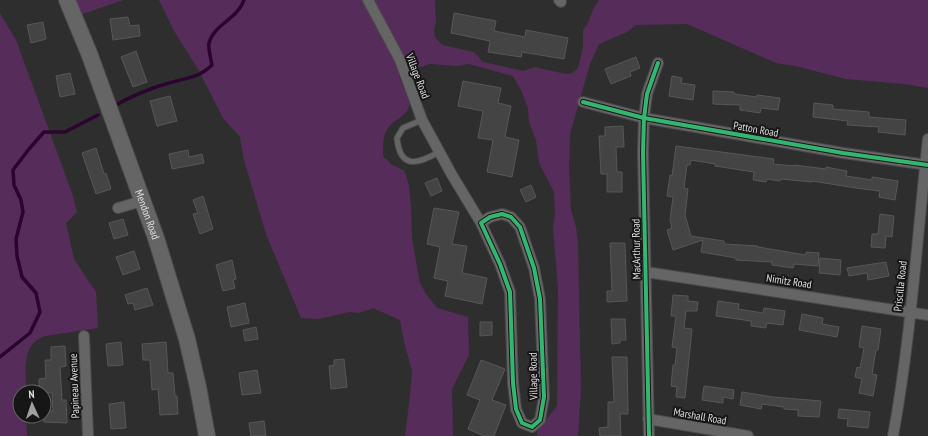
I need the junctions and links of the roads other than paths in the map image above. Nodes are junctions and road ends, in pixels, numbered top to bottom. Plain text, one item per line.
1 (67, 0) edge
2 (368, 0) edge
3 (658, 63) dead end
4 (583, 102) dead end
5 (644, 118) junction
6 (422, 120) junction
7 (928, 139) edge
8 (439, 152) junction
9 (927, 164) edge
10 (142, 201) junction
11 (118, 208) dead end
12 (481, 223) junction
13 (646, 272) junction
14 (910, 311) junction
15 (928, 315) edge
16 (84, 336) dead end
17 (648, 419) junction
18 (88, 436) edge
19 (207, 436) edge
20 (649, 436) edge
21 (748, 436) edge
22 (893, 436) edge

1 - 10 main road, Mendon Road
2 - 6 street, Village Road
3 - 5 street, MacArthur Road
4 - 5 street, Patton Road
5 - 9 street, Patton Road
5 - 13 street, MacArthur Road
6 - 8 street, Village Road
6 - 8 lane
7 - 9 street, Priscilla Road
8 - 12 street, Village Road
9 - 14 street, Priscilla Road
10 - 11 street
10 - 19 main road, Mendon Road
12 - 12 street, Village Road
13 - 14 street, Nimitz Road
13 - 17 street, MacArthur Road
14 - 15 street, Nimitz Road
14 - 22 street, Priscilla Road
16 - 18 street, Papineau Avenue
17 - 20 street, MacArthur Road
17 - 21 street, Marshall Road

